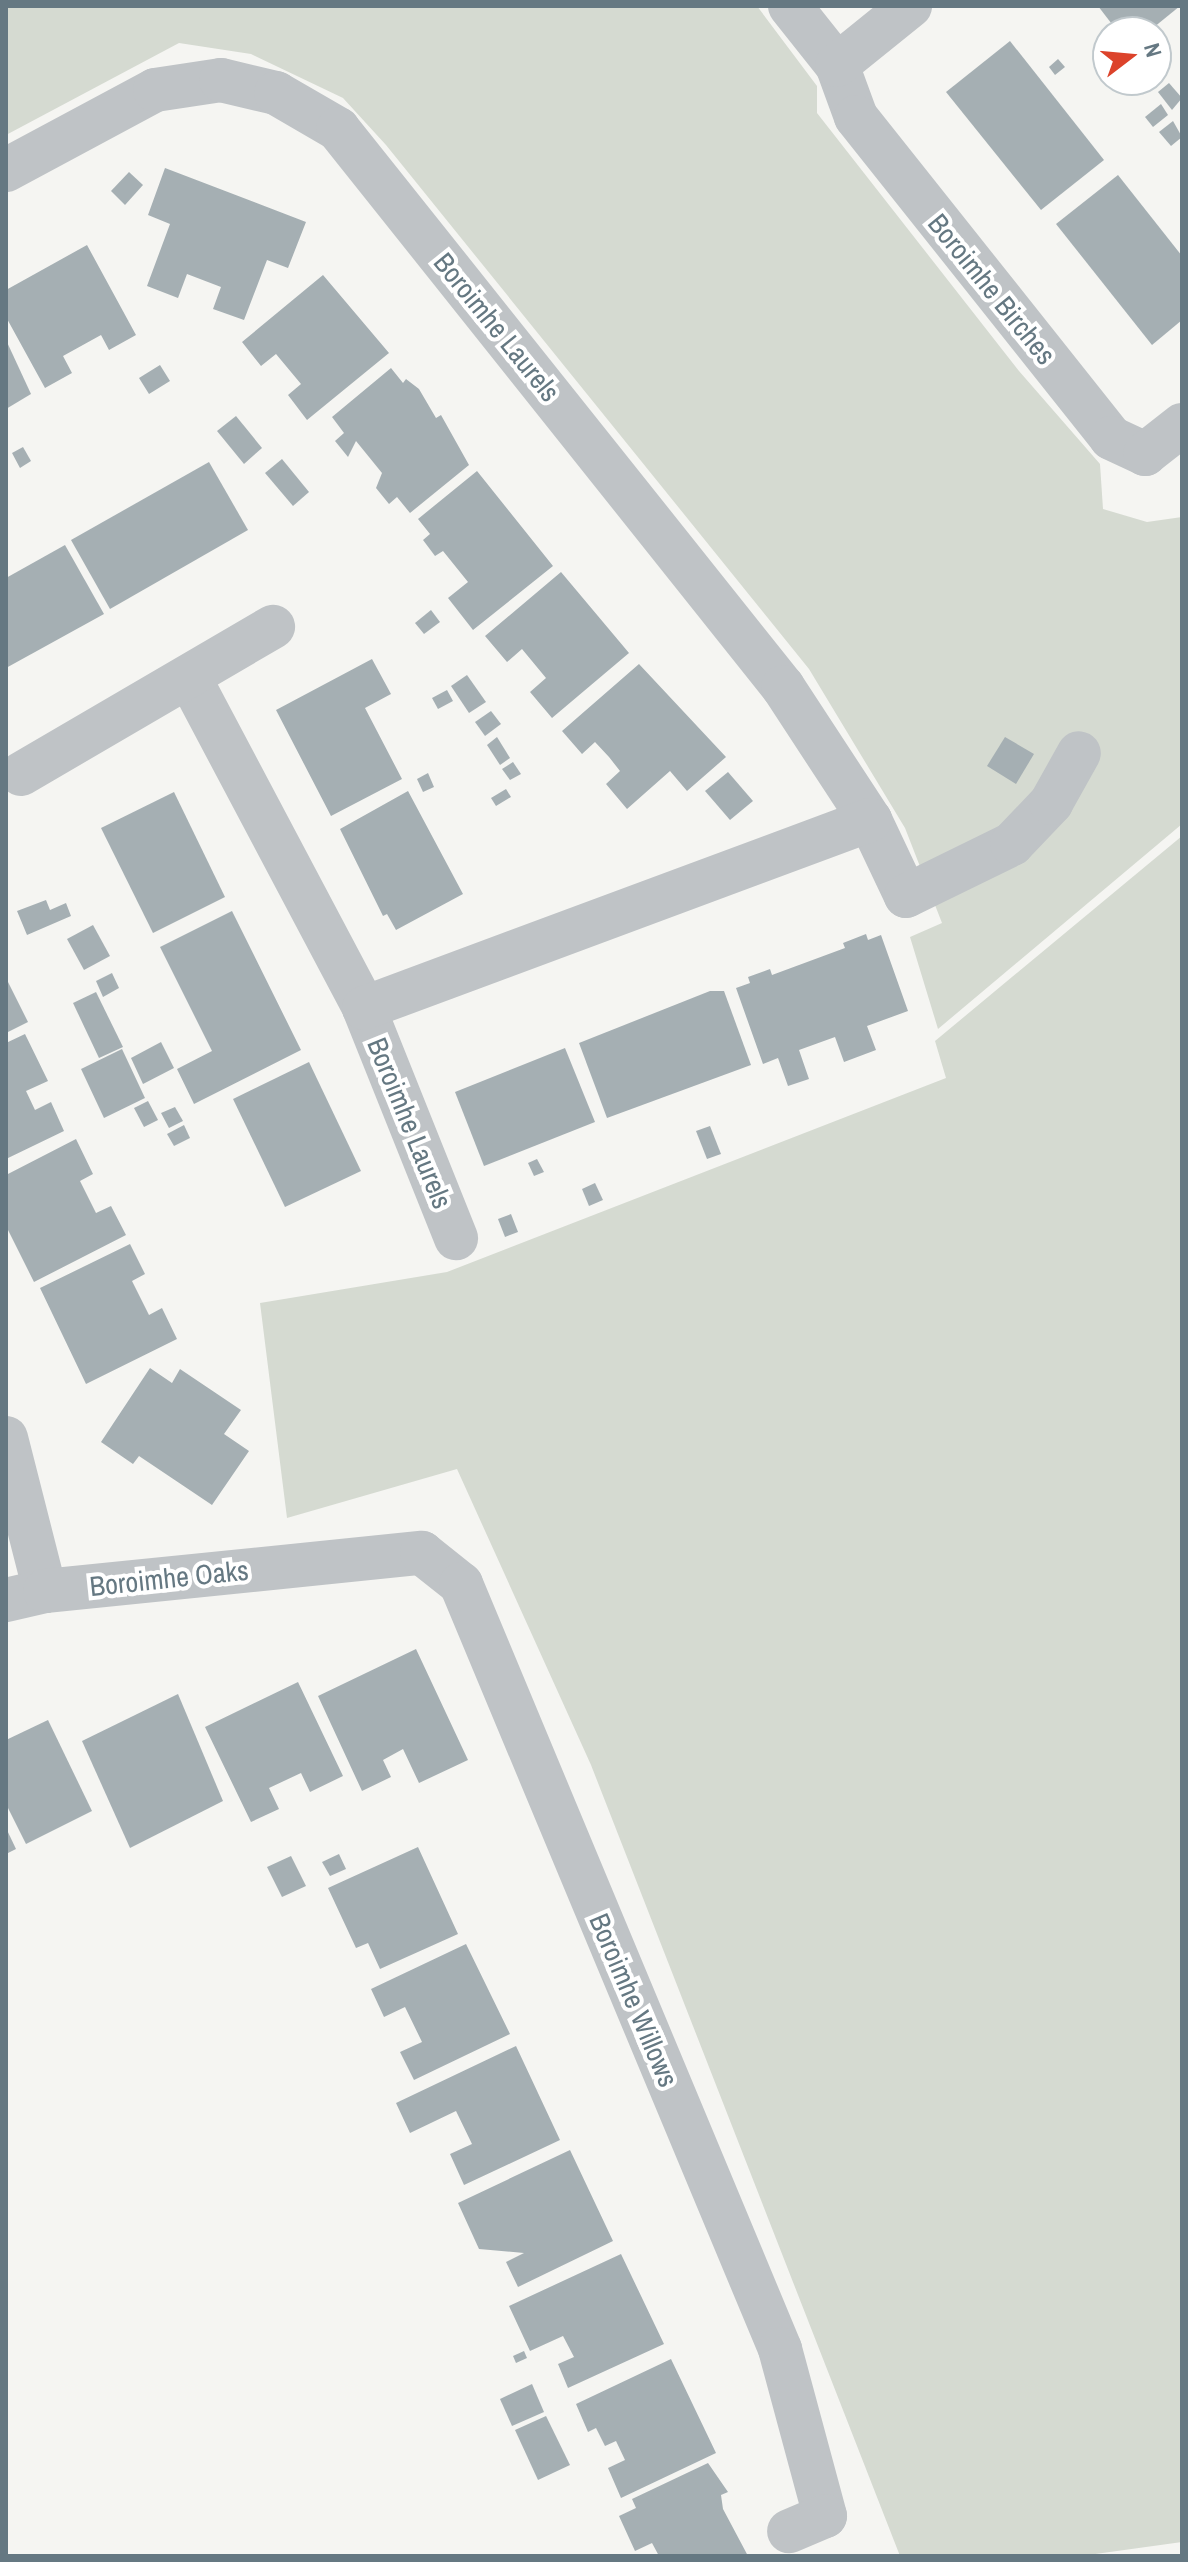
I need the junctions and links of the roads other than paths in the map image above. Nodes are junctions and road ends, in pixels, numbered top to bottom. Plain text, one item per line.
1 (790, 6) edge
2 (910, 6) edge
3 (837, 65) junction
4 (6, 170) edge
5 (1182, 425) edge
6 (273, 627) dead end
7 (189, 677) junction
8 (1079, 753) dead end
9 (21, 774) dead end
10 (870, 820) junction
11 (364, 1008) junction
12 (456, 1238) dead end
13 (6, 1438) edge
14 (332, 1562) joint
15 (26, 1595) edge
16 (789, 2531) dead end

1 - 3 street, Boroimhe Birches
2 - 3 street
3 - 5 street, Boroimhe Birches
4 - 10 street, Boroimhe Laurels
6 - 7 street
7 - 9 street
7 - 11 street, Boroimhe Laurels
8 - 10 street, Boroimhe Laurels
10 - 11 street, Boroimhe Laurels
11 - 12 street, Boroimhe Laurels
13 - 15 street
14 - 15 street, Boroimhe Oaks
14 - 16 street, Boroimhe Willows

